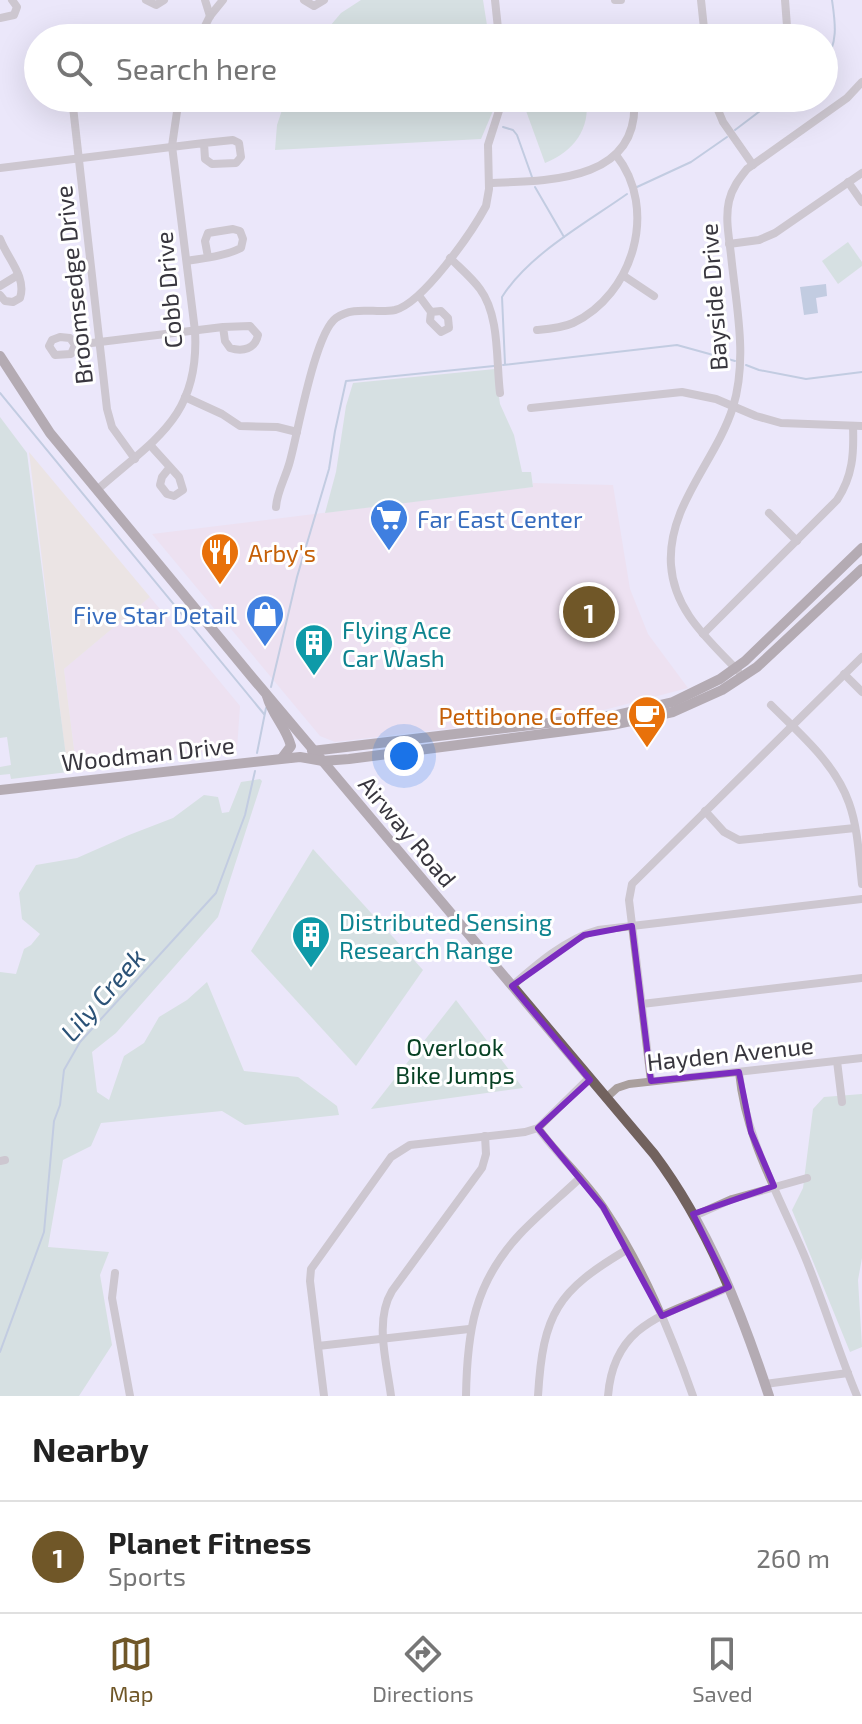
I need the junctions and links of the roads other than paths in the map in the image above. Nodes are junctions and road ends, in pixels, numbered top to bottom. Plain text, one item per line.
1 (12, 0) edge
2 (146, 0) edge
3 (164, 0) edge
4 (205, 0) edge
5 (223, 0) edge
6 (304, 0) edge
7 (324, 0) edge
8 (495, 0) edge
9 (615, 0) edge
10 (621, 0) edge
11 (701, 0) edge
12 (785, 0) edge
13 (210, 16) junction
14 (0, 18) edge
15 (207, 24) edge
16 (498, 24) edge
17 (704, 24) edge
18 (787, 24) edge
19 (862, 82) edge
20 (838, 104) edge
21 (74, 112) edge
22 (177, 112) edge
23 (499, 112) edge
24 (633, 112) edge
25 (719, 112) edge
26 (827, 112) edge
27 (204, 143) junction
28 (172, 146) junction
29 (616, 155) junction
30 (79, 158) junction
31 (753, 165) junction
32 (0, 168) edge
33 (862, 173) edge
34 (848, 182) junction
35 (489, 183) junction
36 (862, 202) edge
37 (0, 239) edge
38 (729, 244) junction
39 (208, 257) junction
40 (450, 258) junction
41 (187, 261) junction
42 (18, 275) junction
43 (624, 276) junction
44 (0, 286) edge
45 (0, 295) edge
46 (654, 296) dead end
47 (420, 297) junction
48 (431, 312) dead end
49 (223, 327) dead end
50 (537, 330) dead end
51 (195, 331) junction
52 (99, 342) junction
53 (75, 345) dead end
54 (0, 356) edge
55 (500, 393) dead end
56 (185, 397) junction
57 (733, 406) junction
58 (531, 408) dead end
59 (858, 426) edge
60 (297, 432) junction
61 (151, 446) junction
62 (135, 459) junction
63 (170, 467) dead end
64 (97, 490) junction
65 (276, 507) dead end
66 (769, 513) dead end
67 (797, 541) junction
68 (862, 548) edge
69 (862, 569) edge
70 (703, 634) junction
71 (862, 657) edge
72 (735, 668) junction
73 (844, 674) junction
74 (744, 677) junction
75 (862, 692) edge
76 (266, 694) junction
77 (771, 705) dead end
78 (792, 725) junction
79 (319, 756) junction
80 (281, 759) junction
81 (349, 759) junction
82 (0, 790) edge
83 (350, 794) junction
84 (705, 811) junction
85 (855, 828) junction
86 (862, 884) edge
87 (862, 899) edge
88 (632, 926) junction
89 (862, 978) edge
90 (512, 986) junction
91 (642, 1004) junction
92 (862, 1058) edge
93 (837, 1061) junction
94 (739, 1072) junction
95 (589, 1078) junction
96 (651, 1081) junction
97 (606, 1098) junction
98 (842, 1102) dead end
99 (538, 1128) junction
100 (485, 1136) junction
101 (580, 1178) junction
102 (807, 1178) dead end
103 (774, 1186) junction
104 (694, 1216) junction
105 (628, 1249) junction
106 (115, 1273) dead end
107 (729, 1287) junction
108 (662, 1316) junction
109 (469, 1329) junction
110 (384, 1338) junction
111 (318, 1346) junction
112 (848, 1373) junction
113 (765, 1384) junction
114 (130, 1396) edge
115 (324, 1396) edge
116 (391, 1396) edge
117 (466, 1396) edge
118 (538, 1396) edge
119 (608, 1396) edge
120 (693, 1396) edge
121 (769, 1396) edge
122 (857, 1396) edge

1 - 14 street
2 - 3 street
4 - 13 street
5 - 13 street
6 - 7 street
8 - 16 street
9 - 10 street
11 - 17 street
12 - 18 street
13 - 15 street
19 - 20 street, Bayside Drive
21 - 30 street, Broomsedge Drive
22 - 28 street, Cobb Drive
23 - 35 street
24 - 29 street
25 - 31 street
26 - 31 street, Bayside Drive
27 - 27 street
27 - 28 street
28 - 30 street
28 - 41 street, Cobb Drive
29 - 35 street
29 - 43 street
30 - 32 street
30 - 52 street, Broomsedge Drive
31 - 38 street, Bayside Drive
33 - 34 street
34 - 36 street
34 - 38 street
35 - 40 street
37 - 42 street
38 - 57 street, Bayside Drive
39 - 39 street
39 - 41 street
40 - 47 street
40 - 55 street
41 - 51 street, Cobb Drive
42 - 44 street
42 - 45 street
43 - 46 street
43 - 50 street
47 - 48 street
47 - 60 street
49 - 51 street
51 - 52 street
51 - 56 street, Cobb Drive
52 - 53 street
52 - 62 street, Broomsedge Drive
54 - 64 main road, Airway Road
56 - 60 street
56 - 61 street, Cobb Drive
57 - 58 street
57 - 59 street
57 - 70 street, Bayside Drive
59 - 67 street
60 - 65 street
61 - 62 street, Cobb Drive
61 - 63 street
62 - 64 street, Cobb Drive
64 - 76 main road, Airway Road
66 - 67 street
67 - 70 street
68 - 72 main road
69 - 74 main road
70 - 72 street, Bayside Drive
71 - 73 street
72 - 74 street, Bayside Drive
72 - 79 main road
73 - 75 street
73 - 78 street
74 - 81 main road
76 - 79 main road, Airway Road
76 - 80 main road
77 - 78 street
78 - 84 street
78 - 85 street
79 - 80 main road, Woodman Drive
79 - 81 main road
79 - 83 main road, Airway Road
80 - 82 main road, Woodman Drive
81 - 83 main road
83 - 90 main road, Airway Road
84 - 85 street
84 - 88 street
85 - 86 street
87 - 88 street
88 - 90 street
88 - 91 street
89 - 91 street
90 - 95 main road, Airway Road
91 - 96 street
92 - 93 street, Hayden Avenue
93 - 94 street, Hayden Avenue
93 - 98 street
94 - 96 street, Hayden Avenue
94 - 103 street
95 - 97 main road, Airway Road
95 - 99 street
96 - 97 street, Hayden Avenue
97 - 104 main road, Airway Road
99 - 100 street
99 - 101 street
100 - 110 street
100 - 111 street
101 - 105 street
101 - 109 street
102 - 103 street
103 - 104 street
103 - 112 street
104 - 107 main road, Airway Road
105 - 108 street
105 - 118 street
106 - 114 street
107 - 108 street
107 - 113 main road, Airway Road
108 - 119 street
108 - 120 street
109 - 110 street
109 - 117 street
110 - 111 street
110 - 116 street
111 - 115 street
112 - 113 street
112 - 122 street
113 - 121 main road, Airway Road

